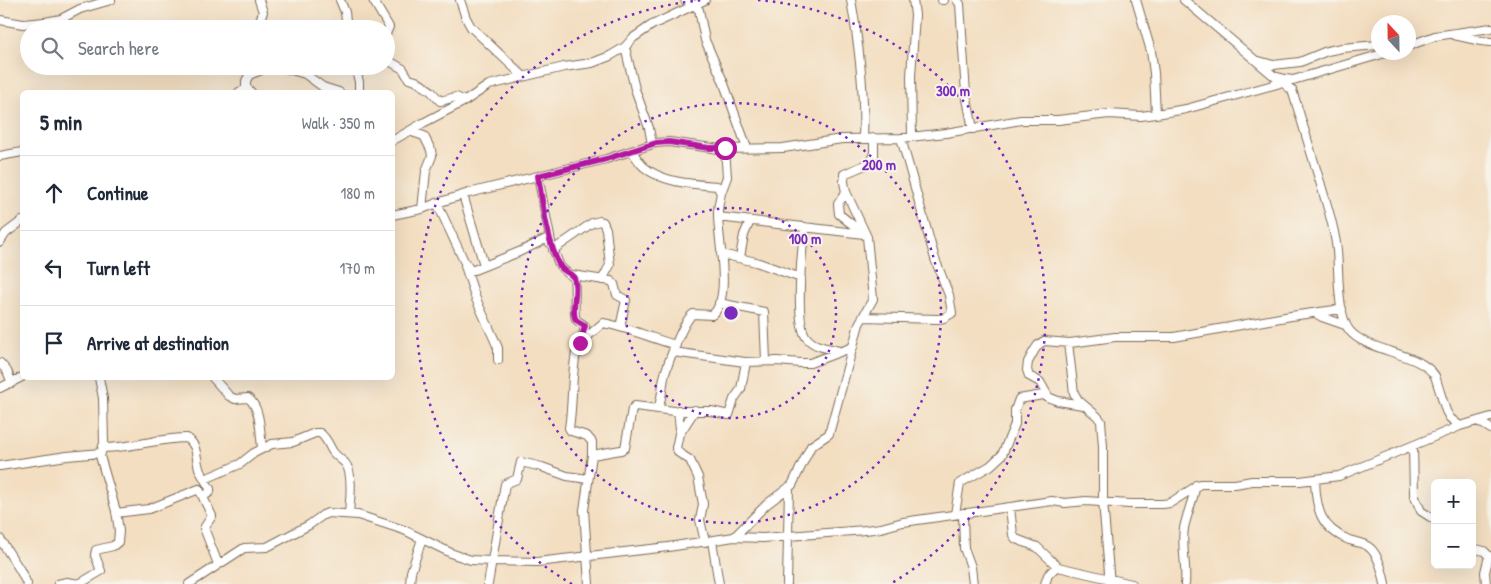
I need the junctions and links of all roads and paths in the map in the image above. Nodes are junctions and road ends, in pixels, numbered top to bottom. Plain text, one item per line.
1 (111, 0) edge
2 (259, 0) edge
3 (340, 0) edge
4 (373, 0) edge
5 (460, 0) edge
6 (685, 0) edge
7 (705, 0) edge
8 (851, 0) edge
9 (957, 0) edge
10 (1136, 0) edge
11 (1184, 0) edge
12 (912, 1) edge
13 (694, 5) junction
14 (0, 20) edge
15 (56, 20) edge
16 (260, 20) edge
17 (346, 20) edge
18 (385, 20) edge
19 (20, 23) edge
20 (1491, 28) edge
21 (1449, 34) junction
22 (1491, 42) edge
23 (1416, 43) edge
24 (1371, 46) edge
25 (626, 47) junction
26 (1371, 59) edge
27 (1258, 61) junction
28 (395, 64) edge
29 (249, 75) edge
30 (306, 75) edge
31 (357, 75) edge
32 (523, 76) junction
33 (1274, 76) junction
34 (1284, 82) junction
35 (245, 90) edge
36 (334, 90) edge
37 (360, 90) edge
38 (465, 101) junction
39 (1156, 114) junction
40 (973, 129) junction
41 (409, 131) junction
42 (912, 136) junction
43 (863, 138) junction
44 (874, 138) junction
45 (901, 138) junction
46 (395, 139) edge
47 (652, 144) junction
48 (725, 148) junction
49 (747, 148) junction
50 (632, 151) junction
51 (20, 152) edge
52 (0, 156) edge
53 (538, 176) junction
54 (846, 192) junction
55 (721, 193) junction
56 (463, 195) junction
57 (437, 202) junction
58 (422, 209) junction
59 (395, 215) edge
60 (718, 216) junction
61 (750, 221) junction
62 (20, 222) edge
63 (805, 227) junction
64 (866, 235) junction
65 (0, 242) edge
66 (552, 246) junction
67 (721, 254) junction
68 (740, 257) junction
69 (464, 261) junction
70 (484, 265) junction
71 (572, 275) junction
72 (801, 278) junction
73 (602, 280) junction
74 (719, 303) junction
75 (1342, 309) junction
76 (1314, 313) junction
77 (863, 317) junction
78 (1345, 325) junction
79 (620, 328) junction
80 (580, 343) junction
81 (1068, 343) junction
82 (852, 347) junction
83 (675, 349) junction
84 (839, 351) junction
85 (498, 360) dead end
86 (766, 361) junction
87 (746, 362) junction
88 (0, 363) edge
89 (20, 378) edge
90 (99, 380) edge
91 (215, 380) edge
92 (12, 382) junction
93 (0, 388) edge
94 (1049, 398) junction
95 (1084, 406) junction
96 (658, 409) junction
97 (678, 410) junction
98 (695, 410) junction
99 (1491, 417) edge
100 (1478, 421) junction
101 (1460, 426) junction
102 (1491, 429) edge
103 (678, 437) junction
104 (1413, 446) junction
105 (262, 448) junction
106 (102, 450) junction
107 (592, 455) junction
108 (0, 466) edge
109 (205, 479) junction
110 (588, 479) junction
111 (1315, 480) junction
112 (1196, 485) junction
113 (789, 487) junction
114 (204, 496) junction
115 (1103, 501) junction
116 (1010, 507) junction
117 (349, 513) junction
118 (116, 514) junction
119 (959, 514) junction
120 (1431, 517) edge
121 (789, 536) junction
122 (734, 538) junction
123 (0, 539) edge
124 (422, 539) junction
125 (708, 541) junction
126 (1476, 549) edge
127 (586, 556) junction
128 (491, 562) junction
129 (218, 564) junction
130 (1057, 566) junction
131 (1110, 582) edge
132 (27, 584) edge
133 (58, 584) edge
134 (79, 584) edge
135 (188, 584) edge
136 (410, 584) edge
137 (488, 584) edge
138 (588, 584) edge
139 (719, 584) edge
140 (787, 584) edge
141 (973, 584) edge
142 (1045, 584) edge
143 (1132, 584) edge
144 (1185, 584) edge
145 (1385, 584) edge
146 (1486, 584) edge

1 - 15 street
2 - 16 street
3 - 17 street
4 - 18 street
5 - 32 street
6 - 13 street
7 - 13 street
8 - 43 street
9 - 40 street
10 - 39 street
11 - 27 street
12 - 42 street
13 - 25 street
13 - 49 street
14 - 19 street
20 - 21 street
21 - 22 street
21 - 23 street
24 - 27 street
25 - 32 street
25 - 47 street
26 - 33 street
27 - 33 street
28 - 38 street
29 - 35 street
30 - 36 street
31 - 37 street
32 - 38 street
33 - 34 street
34 - 39 street
34 - 75 street
38 - 41 street
39 - 40 street
40 - 42 street
41 - 46 street
41 - 58 street
42 - 45 street
43 - 44 street
43 - 49 street
44 - 45 street
44 - 54 street
45 - 77 street
47 - 48 street
47 - 50 street
48 - 49 street
48 - 55 street
50 - 53 street
50 - 55 street
51 - 52 street
53 - 56 street
53 - 66 street
54 - 64 street
54 - 64 street
55 - 60 street
56 - 57 street
56 - 70 street
57 - 58 street
57 - 69 street
58 - 59 street
60 - 61 street
60 - 67 street
61 - 63 street
61 - 68 street
62 - 65 street
63 - 64 street
63 - 72 street
64 - 77 street
66 - 70 street
66 - 71 street
66 - 73 street
67 - 68 street
67 - 74 street
68 - 72 street
69 - 70 street
69 - 85 street
71 - 73 street
71 - 80 street
72 - 84 street
73 - 79 street
74 - 83 street
74 - 86 street
75 - 76 street
75 - 78 street
76 - 78 street
76 - 81 street
77 - 82 street
78 - 101 street
79 - 80 street
79 - 83 street
80 - 107 street
81 - 94 street
81 - 95 street
82 - 84 street
82 - 113 street
83 - 87 street
83 - 96 street
84 - 86 street
86 - 87 street
87 - 98 street
88 - 92 street
89 - 92 street
90 - 106 street
91 - 105 street
92 - 93 street
94 - 95 street
94 - 119 street
95 - 115 street
96 - 97 street
96 - 107 street
97 - 98 street
97 - 103 street
98 - 103 street
99 - 100 street
100 - 101 street
100 - 102 street
101 - 104 street
103 - 125 street
104 - 111 street
104 - 120 street
105 - 109 street
105 - 117 street
106 - 108 street
106 - 109 street
106 - 118 street
107 - 110 street
109 - 114 street
110 - 127 street
110 - 128 street
111 - 112 street
111 - 145 street
112 - 115 street
112 - 144 street
113 - 121 street
113 - 122 street
114 - 118 street
114 - 129 street
115 - 116 street
115 - 131 street
116 - 119 street
116 - 130 street
117 - 124 street
117 - 129 street
118 - 134 street
119 - 121 street
119 - 141 street
121 - 122 street
121 - 140 street
122 - 125 street
123 - 132 street
124 - 128 street
124 - 136 street
125 - 127 street
125 - 139 street
126 - 146 street
127 - 128 street
127 - 138 street
128 - 137 street
129 - 135 street
130 - 131 street
130 - 142 street
131 - 143 street
133 - 134 street

